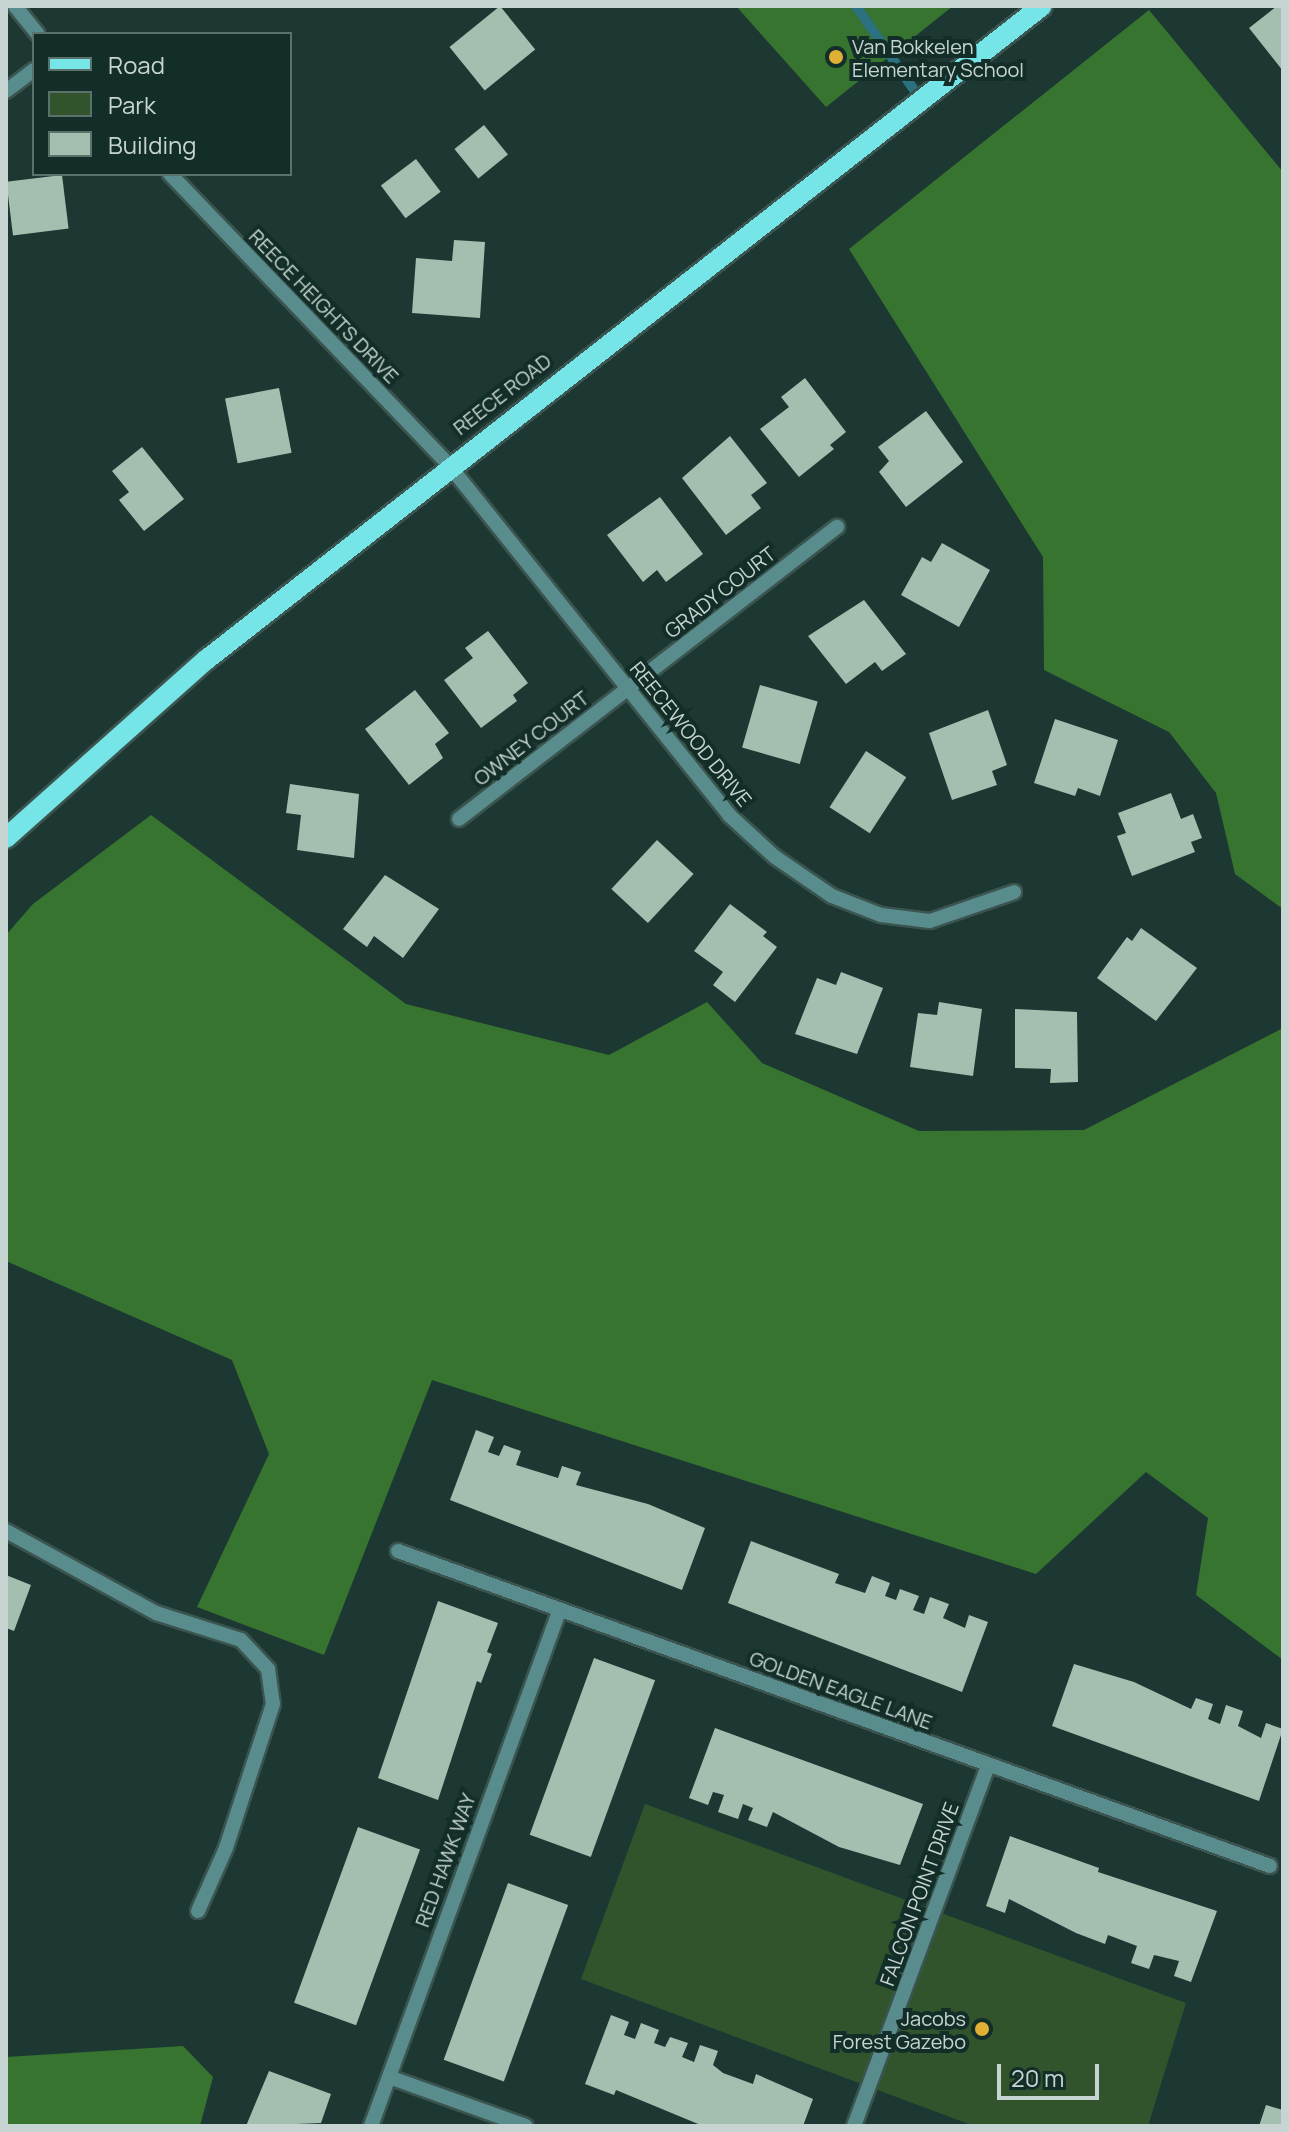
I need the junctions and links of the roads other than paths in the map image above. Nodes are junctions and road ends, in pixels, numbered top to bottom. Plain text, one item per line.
1 (15, 6) edge
2 (1042, 6) edge
3 (36, 32) edge
4 (32, 72) edge
5 (6, 91) edge
6 (172, 176) edge
7 (449, 465) junction
8 (837, 527) dead end
9 (628, 688) junction
10 (459, 819) dead end
11 (6, 838) edge
12 (1014, 892) dead end
13 (6, 1531) edge
14 (398, 1551) dead end
15 (560, 1609) junction
16 (988, 1765) junction
17 (1270, 1866) dead end
18 (198, 1911) dead end
19 (389, 2077) junction
20 (371, 2126) edge
21 (526, 2126) edge
22 (854, 2126) edge

1 - 3 street
2 - 7 main road, REECE ROAD
4 - 5 street
6 - 7 street, REECE HEIGHTS DRIVE
7 - 9 street, REECEWOOD DRIVE
7 - 11 main road, REECE ROAD
8 - 9 street, GRADY COURT
9 - 10 street, OWNEY COURT
9 - 12 street, REECEWOOD DRIVE
13 - 18 street
14 - 15 street, GOLDEN EAGLE LANE
15 - 16 street, GOLDEN EAGLE LANE
15 - 19 street, RED HAWK WAY
16 - 17 street, GOLDEN EAGLE LANE
16 - 22 street, FALCON POINT DRIVE
19 - 20 street, RED HAWK WAY
19 - 21 street

